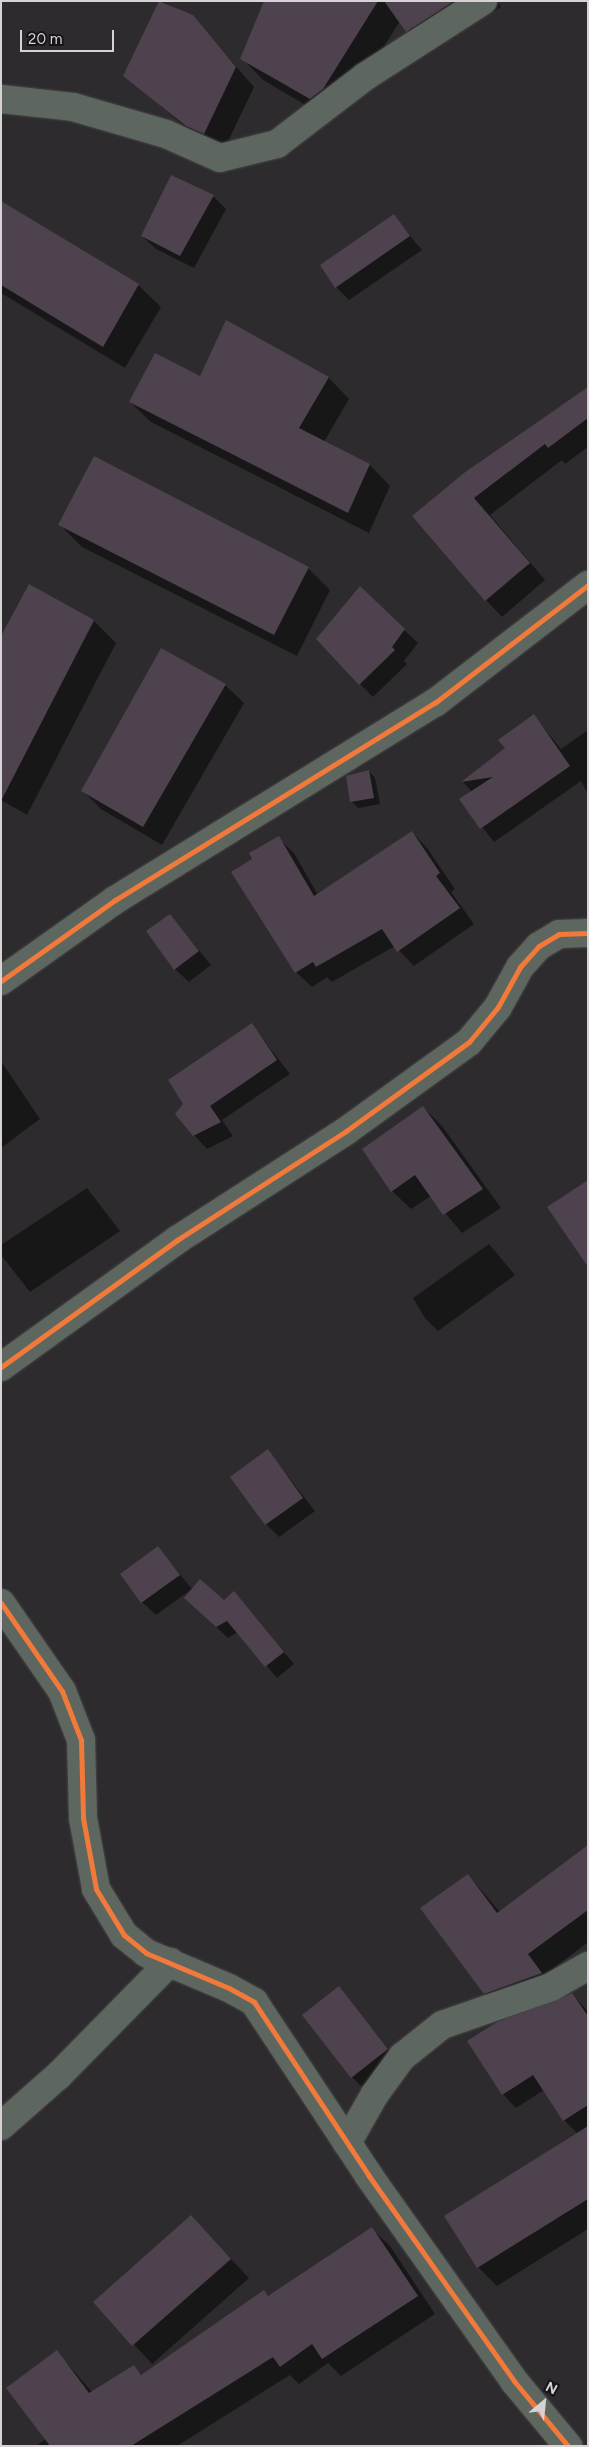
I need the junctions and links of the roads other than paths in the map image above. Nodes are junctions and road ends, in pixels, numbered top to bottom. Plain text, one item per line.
1 (483, 1) edge
2 (1, 98) edge
3 (588, 585) edge
4 (588, 934) edge
5 (1, 981) edge
6 (1, 1367) edge
7 (1, 1603) edge
8 (170, 1962) junction
9 (588, 1966) edge
10 (1, 2126) edge
11 (347, 2142) junction
12 (568, 2446) edge

1 - 2 street
3 - 5 street
4 - 6 street
7 - 8 street
8 - 10 street
8 - 11 street
9 - 11 street
11 - 12 street

